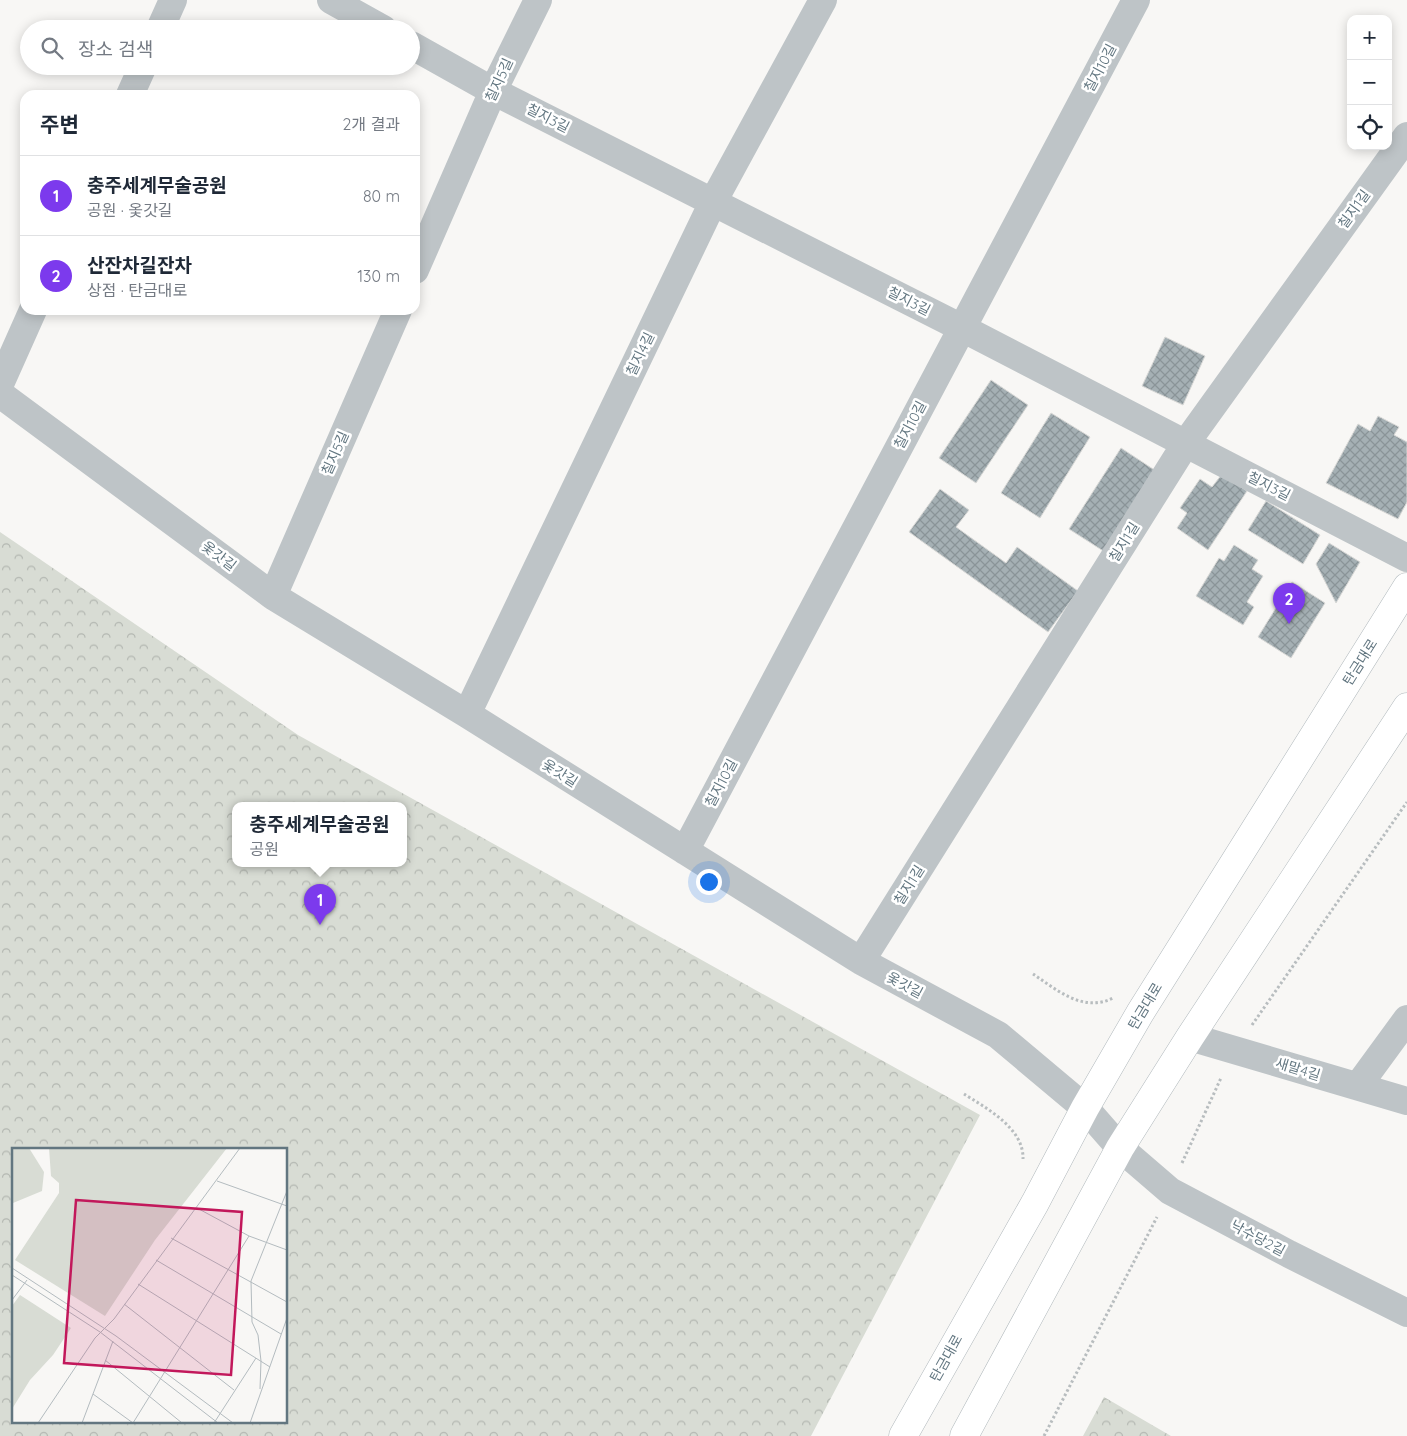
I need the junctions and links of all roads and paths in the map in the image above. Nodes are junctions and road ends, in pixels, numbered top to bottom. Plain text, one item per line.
1 (173, 0) edge
2 (332, 0) edge
3 (538, 0) edge
4 (822, 0) edge
5 (1136, 0) edge
6 (164, 20) edge
7 (367, 20) edge
8 (420, 50) edge
9 (139, 75) edge
10 (132, 90) edge
11 (493, 90) junction
12 (1407, 136) edge
13 (713, 202) junction
14 (420, 258) edge
15 (31, 315) edge
16 (396, 315) edge
17 (962, 328) junction
18 (0, 384) edge
19 (0, 394) edge
20 (1186, 443) junction
21 (1407, 558) edge
22 (1407, 587) edge
23 (273, 596) junction
24 (1407, 707) edge
25 (467, 714) junction
26 (1407, 802) edge
27 (685, 851) junction
28 (861, 961) junction
29 (1407, 1019) edge
30 (1190, 1036) junction
31 (1234, 1050) junction
32 (1358, 1086) junction
33 (964, 1094) dead end
34 (1407, 1101) edge
35 (1085, 1108) junction
36 (1120, 1148) junction
37 (1023, 1164) dead end
38 (1170, 1191) junction
39 (1407, 1313) edge
40 (903, 1436) edge
41 (964, 1436) edge
42 (1044, 1436) edge

1 - 6 street
2 - 7 street
3 - 11 street, 칠지5길
4 - 13 street, 칠지4길
5 - 17 street, 칠지10길
8 - 11 street, 칠지3길
9 - 10 street
11 - 13 street, 칠지3길
11 - 14 street, 칠지5길
12 - 20 street, 칠지1길
13 - 17 street, 칠지3길
13 - 25 street, 칠지4길
15 - 18 street
16 - 23 street, 칠지5길
17 - 20 street, 칠지3길
17 - 27 street, 칠지10길
19 - 23 street, 옻갓길
20 - 21 street, 칠지3길
20 - 28 street, 칠지1길
22 - 35 main road, 탄금대로
23 - 25 street, 옻갓길
24 - 30 main road
25 - 27 street, 옻갓길
26 - 31 path
27 - 28 street, 옻갓길
28 - 35 street, 옻갓길
29 - 32 street
30 - 31 street, 새말4길
30 - 36 main road
31 - 32 street, 새말4길
31 - 38 path
32 - 34 street, 새말4길
33 - 37 path
35 - 36 street, 옻갓길
35 - 40 main road, 탄금대로
36 - 38 street, 낙수당2길
36 - 41 main road
38 - 39 street, 낙수당2길
38 - 42 path

